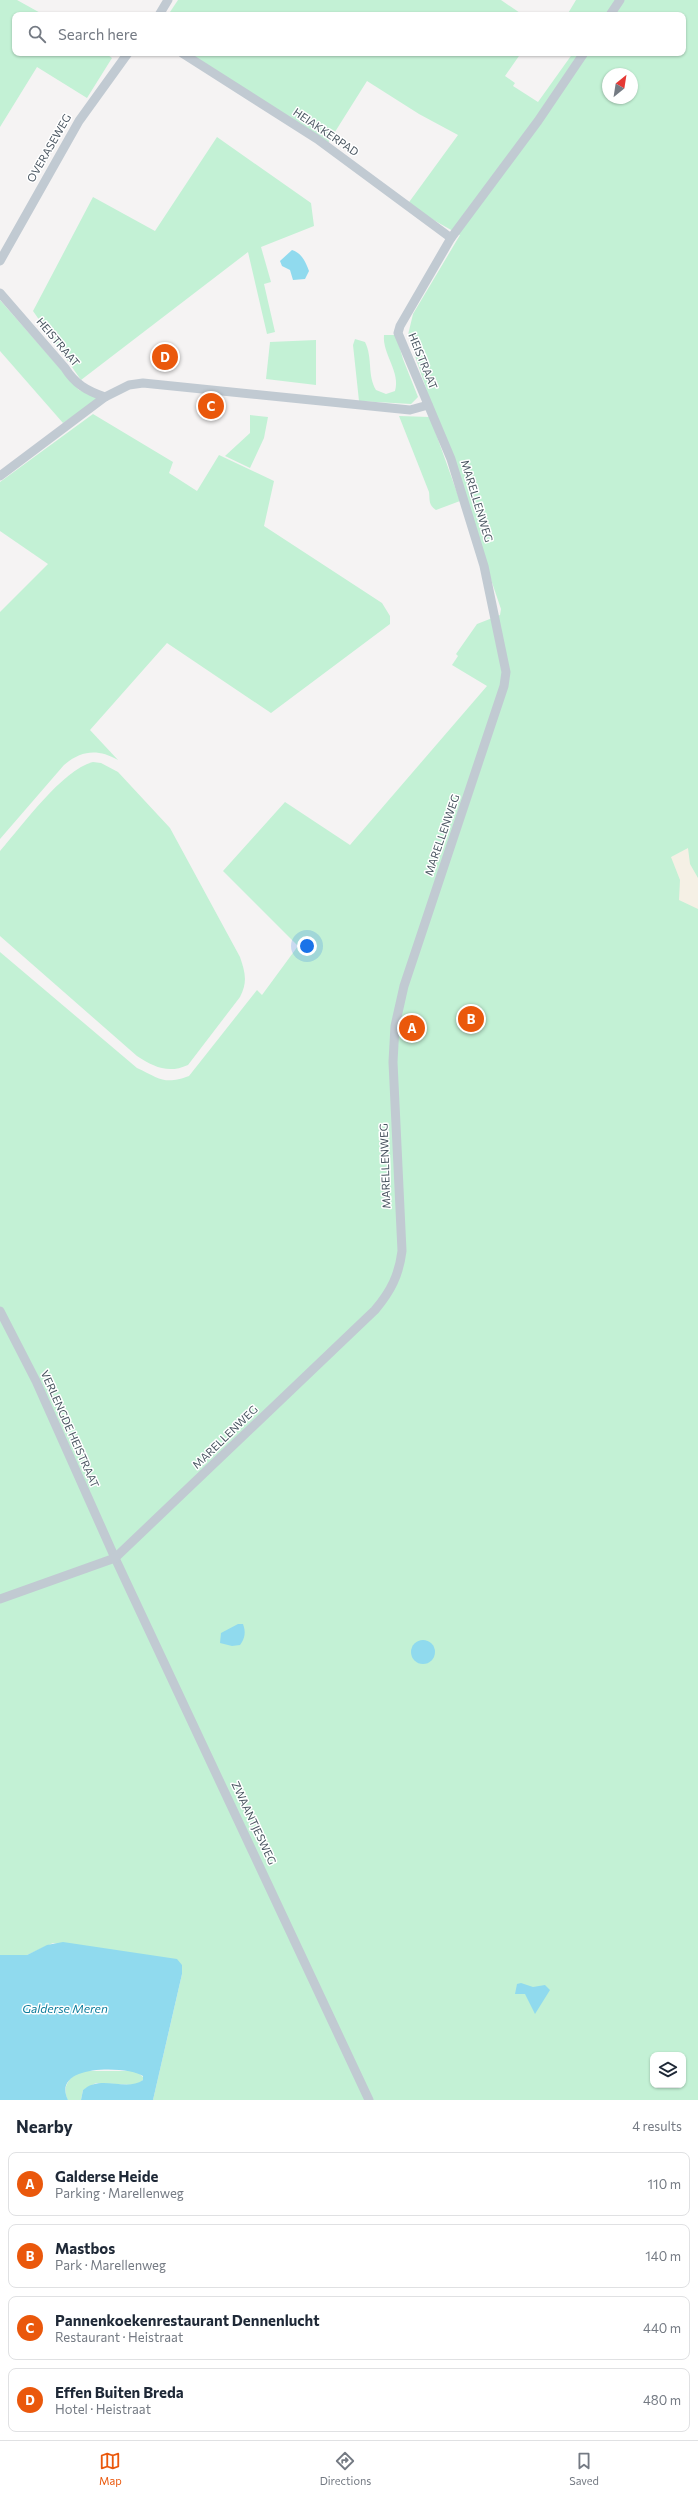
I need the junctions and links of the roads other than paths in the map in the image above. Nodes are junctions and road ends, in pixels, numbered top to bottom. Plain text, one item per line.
1 (168, 0) edge
2 (620, 0) edge
3 (161, 12) edge
4 (612, 12) edge
5 (126, 56) edge
6 (187, 56) edge
7 (582, 56) edge
8 (452, 238) junction
9 (0, 261) edge
10 (0, 293) edge
11 (105, 397) junction
12 (428, 405) junction
13 (0, 476) edge
14 (0, 1311) edge
15 (115, 1558) junction
16 (0, 1599) edge
17 (370, 2100) edge

1 - 3 street
2 - 4 street
5 - 9 street, OVERASEWEG
6 - 8 street, HEIAKKERPAD
7 - 8 street, HEISTRAAT
8 - 12 street, HEISTRAAT
10 - 11 street, HEISTRAAT
11 - 12 street, HEISTRAAT
11 - 13 street, HEISTRAAT
12 - 15 street, MARELLENWEG
14 - 15 street, VERLENGDE HEISTRAAT
15 - 16 street
15 - 17 street, ZWAANTJESWEG

